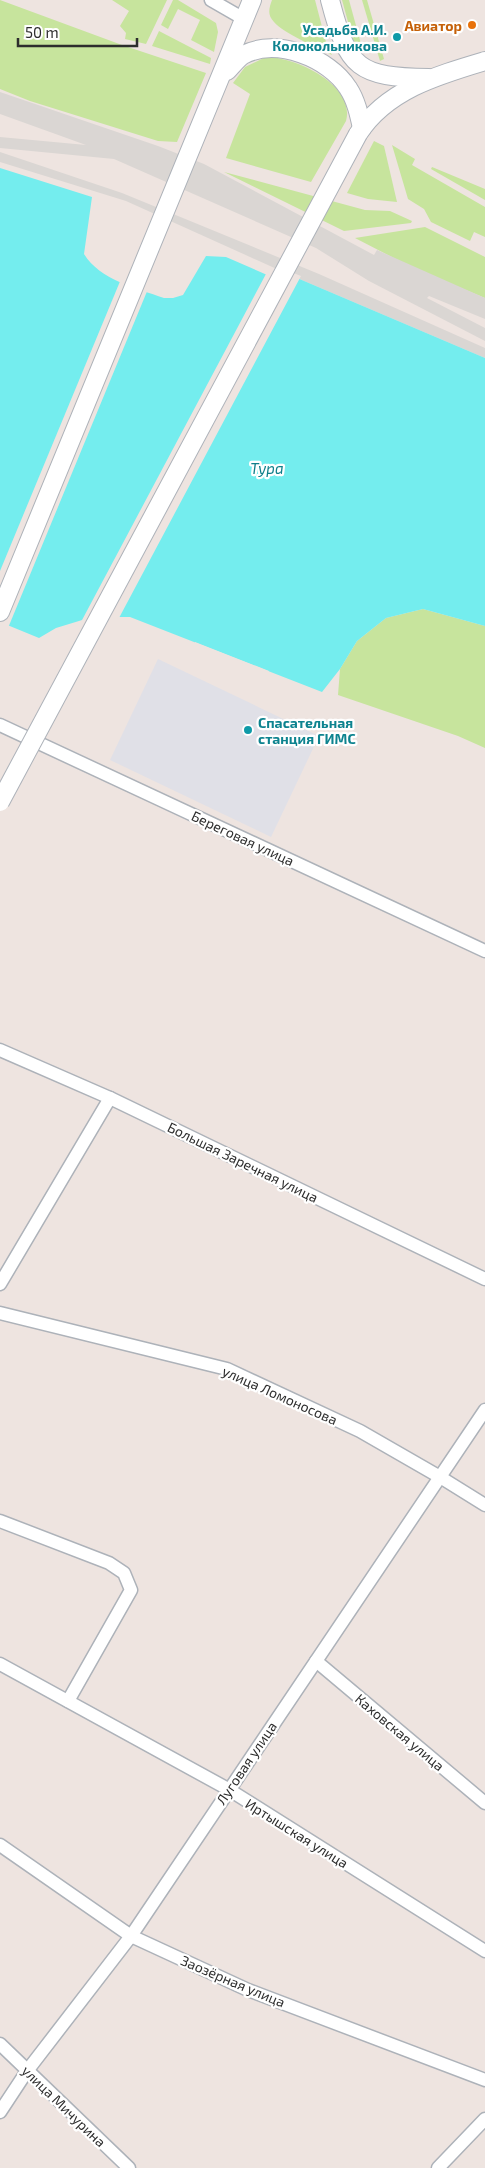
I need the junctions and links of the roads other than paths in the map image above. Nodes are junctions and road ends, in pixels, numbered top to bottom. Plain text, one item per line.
1 (211, 0) edge
2 (252, 0) edge
3 (330, 0) edge
4 (244, 19) junction
5 (485, 61) edge
6 (430, 78) junction
7 (220, 79) junction
8 (360, 131) junction
9 (0, 612) edge
10 (0, 725) edge
11 (0, 802) edge
12 (485, 951) edge
13 (0, 1050) edge
14 (110, 1098) junction
15 (485, 1279) edge
16 (0, 1284) edge
17 (0, 1313) edge
18 (485, 1410) edge
19 (440, 1476) junction
20 (485, 1506) edge
21 (0, 1521) edge
22 (316, 1661) junction
23 (0, 1664) edge
24 (68, 1701) junction
25 (228, 1790) junction
26 (485, 1803) edge
27 (0, 1845) edge
28 (131, 1936) junction
29 (485, 1952) edge
30 (0, 2044) edge
31 (27, 2071) junction
32 (485, 2080) edge
33 (0, 2112) edge
34 (485, 2119) edge
35 (129, 2168) edge
36 (438, 2168) edge

1 - 4 street
2 - 4 main road
3 - 6 main road
4 - 7 main road
5 - 6 main road
6 - 8 main road
7 - 8 main road
7 - 9 main road
8 - 11 main road, bridge
10 - 12 street, Береговая улица
13 - 14 street, Большая Заречная улица
14 - 15 street, Большая Заречная улица
14 - 16 street
17 - 19 street, улица Ломоносова
18 - 19 street, Луговая улица
19 - 20 street, улица Ломоносова
19 - 22 street, Луговая улица
21 - 24 street
22 - 25 street, Луговая улица
22 - 26 street, Каховская улица
23 - 24 street, Иртышская улица
24 - 25 street, Иртышская улица
25 - 28 street, Луговая улица
25 - 29 street, Иртышская улица
27 - 28 street, Заозёрная улица
28 - 31 street, Луговая улица
28 - 32 street, Заозёрная улица
30 - 31 street, улица Мичурина
31 - 33 street, Луговая улица
31 - 35 street, улица Мичурина
34 - 36 street

